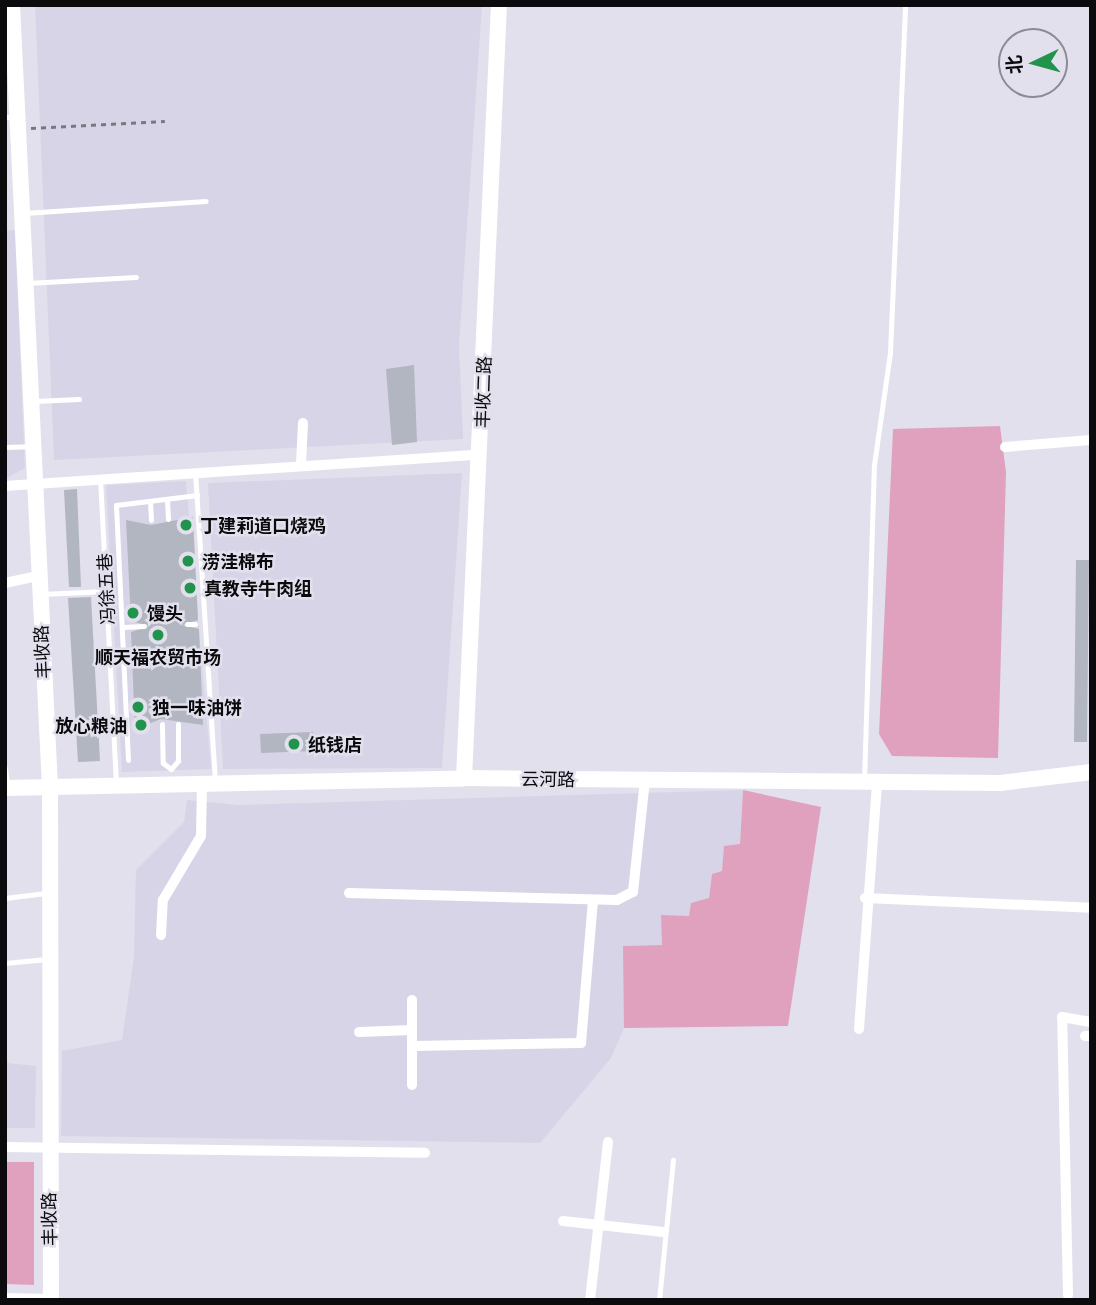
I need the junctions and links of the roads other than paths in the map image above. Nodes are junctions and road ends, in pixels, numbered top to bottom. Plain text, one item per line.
1 (12, 5) edge
2 (499, 5) edge
3 (905, 5) edge
4 (10, 79) edge
5 (13, 121) edge
6 (206, 201) dead end
7 (21, 213) junction
8 (135, 277) dead end
9 (24, 283) junction
10 (79, 398) dead end
11 (30, 401) junction
12 (303, 423) dead end
13 (1091, 439) edge
14 (32, 446) junction
15 (5, 447) edge
16 (1005, 447) dead end
17 (481, 454) junction
18 (301, 464) junction
19 (195, 471) junction
20 (100, 476) junction
21 (34, 480) junction
22 (5, 486) edge
23 (197, 495) junction
24 (167, 500) junction
25 (150, 501) junction
26 (168, 519) dead end
27 (151, 520) dead end
28 (38, 576) junction
29 (5, 583) edge
30 (106, 591) junction
31 (39, 594) junction
32 (187, 624) dead end
33 (195, 624) dead end
34 (144, 626) dead end
35 (123, 627) junction
36 (162, 724) dead end
37 (178, 724) dead end
38 (128, 760) dead end
39 (5, 768) edge
40 (1091, 772) edge
41 (464, 778) junction
42 (645, 780) junction
43 (870, 782) junction
44 (209, 783) junction
45 (116, 786) junction
46 (6, 788) edge
47 (50, 788) junction
48 (50, 892) junction
49 (349, 893) dead end
50 (5, 898) edge
51 (865, 898) junction
52 (593, 901) junction
53 (1091, 908) edge
54 (161, 935) dead end
55 (49, 959) junction
56 (5, 963) edge
57 (412, 1000) dead end
58 (1091, 1022) edge
59 (859, 1028) dead end
60 (412, 1030) junction
61 (359, 1032) dead end
62 (412, 1046) junction
63 (412, 1085) dead end
64 (608, 1142) dead end
65 (5, 1147) edge
66 (48, 1148) junction
67 (425, 1153) dead end
68 (673, 1160) dead end
69 (563, 1221) dead end
70 (599, 1224) junction
71 (663, 1231) dead end
72 (1068, 1295) dead end
73 (5, 1298) edge
74 (51, 1299) edge
75 (590, 1300) edge
76 (659, 1300) edge

1 - 4 street, 丰收路
2 - 17 street, 丰收二路
3 - 43 lane
4 - 5 street, 丰收路
5 - 7 street, 丰收路
6 - 7 lane
7 - 9 street, 丰收路
8 - 9 lane
9 - 11 street, 丰收路
10 - 11 lane
11 - 14 street, 丰收路
12 - 18 street
13 - 16 street
14 - 15 lane
14 - 21 street, 丰收路
17 - 18 street
17 - 41 street, 丰收二路
18 - 19 street
19 - 20 street
19 - 23 lane
20 - 21 street
20 - 30 lane, 冯徐五巷
21 - 22 street
21 - 28 street, 丰收路
23 - 24 lane
23 - 44 lane
24 - 25 lane
24 - 26 lane
25 - 27 lane
25 - 35 lane
28 - 29 street
28 - 31 street, 丰收路
30 - 31 lane
30 - 45 lane, 冯徐五巷
31 - 47 street, 丰收路
32 - 33 lane
34 - 35 lane
35 - 38 lane
36 - 37 lane
39 - 46 lane
40 - 43 street, 云河路
41 - 42 street, 云河路
41 - 44 street, 云河路
42 - 43 street, 云河路
42 - 52 street
43 - 51 street
44 - 45 street, 云河路
44 - 54 street
45 - 47 street, 云河路
46 - 47 street, 云河路
47 - 48 street, 丰收路
48 - 50 lane
48 - 55 street, 丰收路
49 - 52 street
51 - 53 street
51 - 59 street
52 - 62 street
55 - 56 lane
55 - 66 street, 丰收路
57 - 60 street
58 - 72 street
60 - 61 street
60 - 62 street
62 - 63 street
64 - 70 street
65 - 66 street
66 - 67 street
66 - 74 street, 丰收路
68 - 76 lane
69 - 70 street
70 - 71 street
70 - 75 street
73 - 74 street

